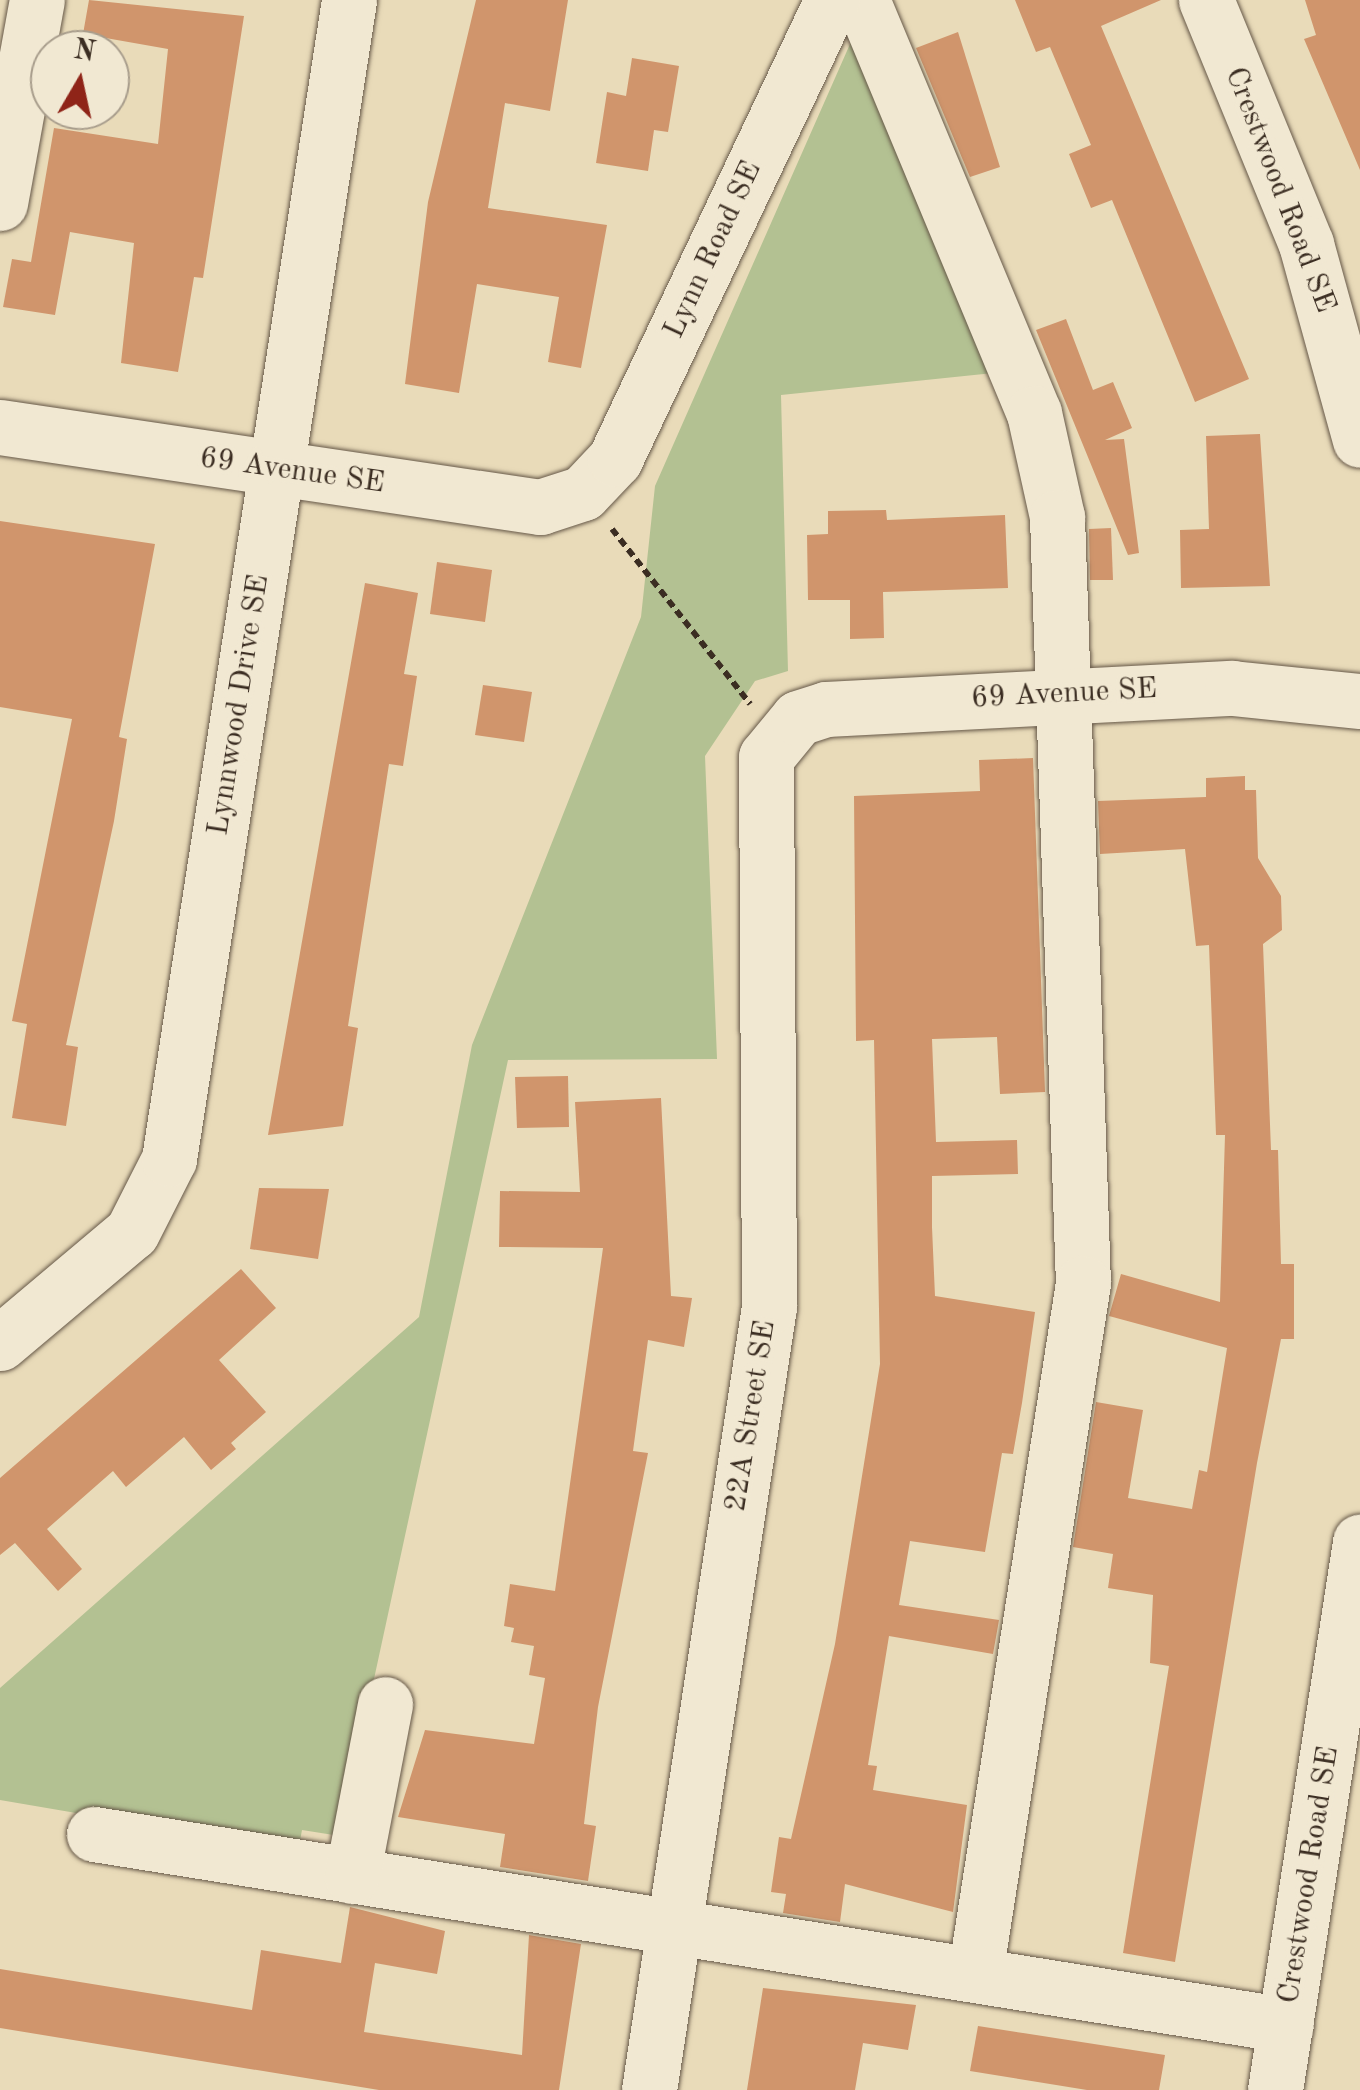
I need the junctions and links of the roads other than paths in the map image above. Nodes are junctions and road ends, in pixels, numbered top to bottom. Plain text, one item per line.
1 (38, 0) edge
2 (349, 0) edge
3 (832, 0) edge
4 (862, 0) edge
5 (1212, 2) edge
6 (0, 203) edge
7 (0, 428) edge
8 (1360, 440) edge
9 (275, 468) junction
10 (583, 493) joint
11 (1060, 692) junction
12 (1360, 701) edge
13 (778, 740) joint
14 (0, 1343) edge
15 (1360, 1542) edge
16 (386, 1704) dead end
17 (94, 1834) dead end
18 (352, 1876) junction
19 (670, 1928) junction
20 (975, 1974) junction
21 (1286, 2024) junction
22 (649, 2090) edge
23 (1276, 2090) edge

1 - 6 street
2 - 9 street, Lynnwood Drive SE
3 - 10 street, Lynn Road SE
4 - 11 street
5 - 8 street, Crestwood Road SE
7 - 9 street, 69 Avenue SE
9 - 10 street, 69 Avenue SE
9 - 14 street, Lynnwood Drive SE
11 - 12 street, 69 Avenue SE
11 - 13 street, 69 Avenue SE
11 - 20 street
13 - 19 street, 22A Street SE
15 - 21 street, Crestwood Road SE
16 - 18 street
17 - 18 street
18 - 19 street
19 - 20 street
19 - 22 street, 22A Street SE
20 - 21 street
21 - 23 street, Crestwood Road SE

